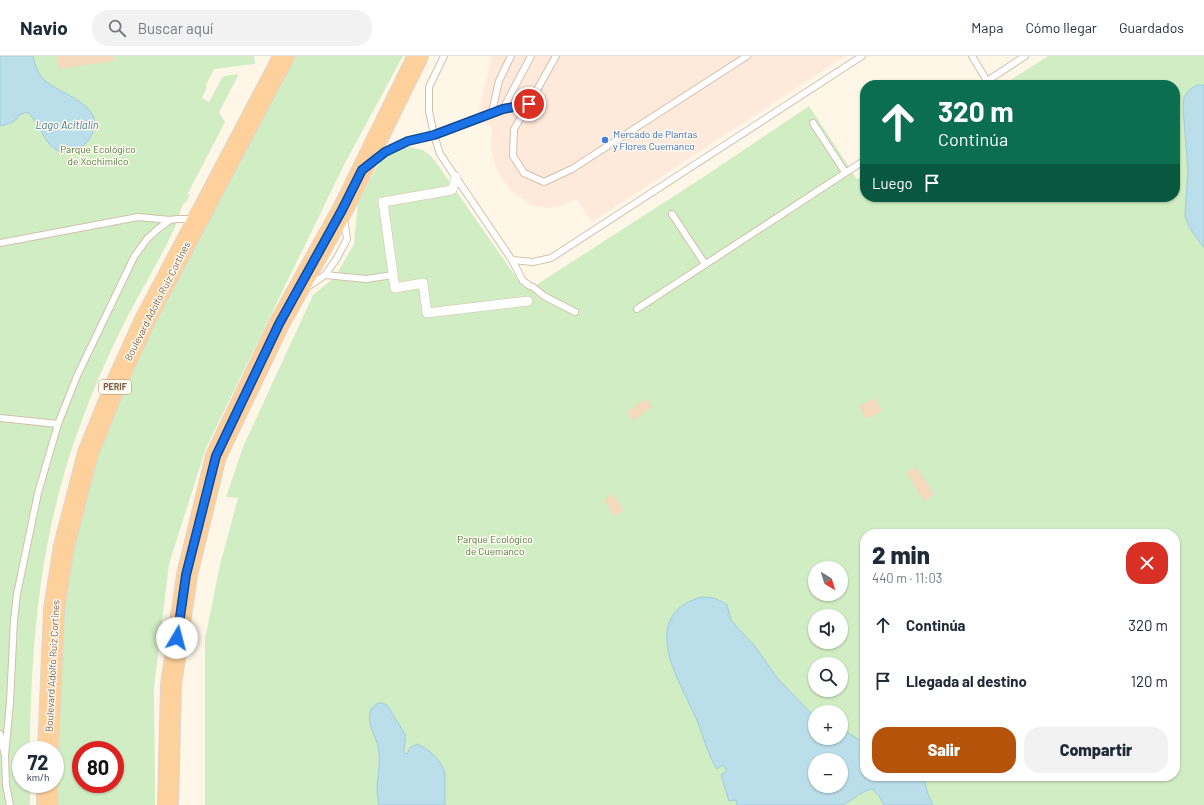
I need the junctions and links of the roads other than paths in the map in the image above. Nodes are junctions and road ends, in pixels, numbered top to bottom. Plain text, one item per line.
1 (284, 56) edge
2 (418, 56) edge
3 (444, 56) edge
4 (510, 56) edge
5 (531, 56) edge
6 (556, 56) edge
7 (747, 56) edge
8 (862, 56) edge
9 (972, 56) edge
10 (1025, 56) edge
11 (986, 80) edge
12 (989, 80) edge
13 (529, 104) junction
14 (503, 109) junction
15 (492, 112) junction
16 (813, 123) dead end
17 (434, 135) junction
18 (860, 163) edge
19 (362, 170) junction
20 (846, 172) junction
21 (456, 178) junction
22 (342, 210) junction
23 (672, 214) dead end
24 (198, 219) junction
25 (170, 220) junction
26 (0, 243) edge
27 (512, 260) junction
28 (705, 264) junction
29 (325, 275) junction
30 (393, 275) junction
31 (295, 295) junction
32 (528, 301) dead end
33 (637, 309) dead end
34 (574, 312) dead end
35 (0, 418) edge
36 (58, 424) junction
37 (0, 734) edge
38 (48, 741) edge
39 (5, 756) junction
40 (48, 793) edge
41 (10, 805) edge
42 (47, 805) edge
43 (168, 805) edge

1 - 24 highway, Boulevard Adolfo Ruiz Cortines / PERIF
2 - 19 highway
3 - 17 lane
4 - 15 lane
5 - 14 lane
6 - 13 lane
7 - 13 lane
8 - 27 lane
9 - 11 lane
10 - 12 lane
13 - 14 lane
14 - 15 lane
15 - 17 lane
16 - 20 lane
17 - 19 lane
17 - 21 lane
18 - 20 lane
19 - 22 highway
20 - 28 lane
21 - 27 lane
21 - 30 street
22 - 29 lane
22 - 31 highway
23 - 28 lane
24 - 25 lane
24 - 38 highway, Boulevard Adolfo Ruiz Cortines / PERIF
25 - 26 lane
25 - 36 lane
27 - 34 lane
28 - 33 lane
29 - 30 lane
29 - 31 lane
30 - 32 street
31 - 43 highway
35 - 36 lane
36 - 39 lane
37 - 39 lane
39 - 41 lane
40 - 42 highway

